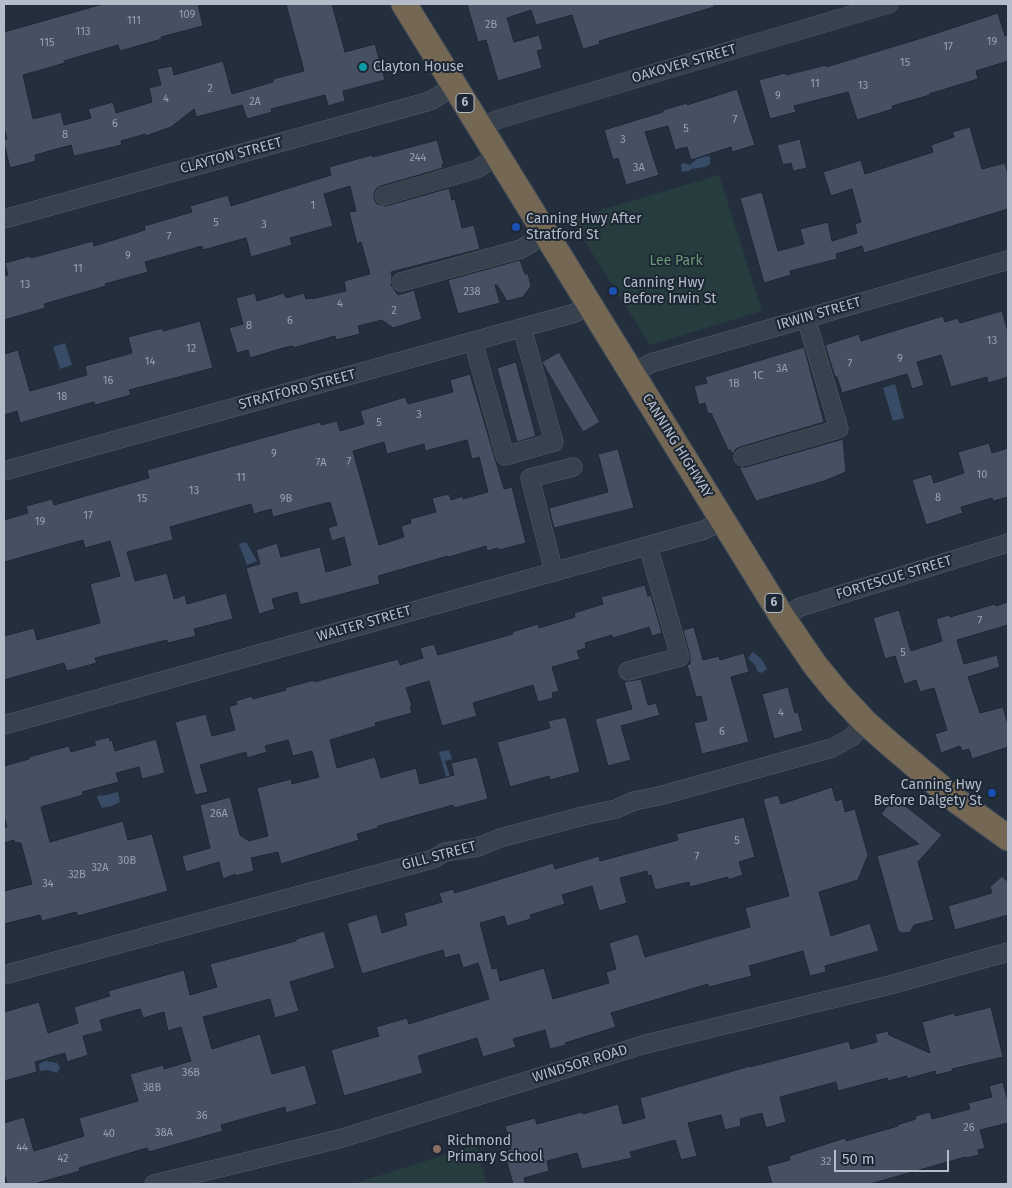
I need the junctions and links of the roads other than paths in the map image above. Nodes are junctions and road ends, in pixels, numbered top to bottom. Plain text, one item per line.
1 (404, 4) edge
2 (889, 4) edge
3 (455, 86) junction
4 (481, 130) junction
5 (498, 156) junction
6 (384, 196) dead end
7 (4, 219) edge
8 (546, 234) junction
9 (1008, 260) edge
10 (401, 282) dead end
11 (589, 304) junction
12 (806, 318) junction
13 (522, 328) junction
14 (474, 341) junction
15 (632, 374) junction
16 (743, 457) dead end
17 (573, 467) dead end
18 (4, 471) edge
19 (723, 520) junction
20 (1008, 543) edge
21 (648, 546) junction
22 (554, 572) junction
23 (783, 618) junction
24 (628, 671) dead end
25 (865, 722) junction
26 (4, 725) edge
27 (1008, 838) edge
28 (1008, 952) edge
29 (4, 975) edge
30 (154, 1184) edge

1 - 3 highway, CANNING HIGHWAY / 6
2 - 4 street, OAKOVER STREET
3 - 4 highway, CANNING HIGHWAY / 6
3 - 7 street, CLAYTON STREET
4 - 5 highway, CANNING HIGHWAY / 6
5 - 6 street
5 - 8 highway, CANNING HIGHWAY / 6
8 - 10 street
8 - 11 highway, CANNING HIGHWAY / 6
9 - 12 street, IRWIN STREET
11 - 13 street, STRATFORD STREET
11 - 15 highway, CANNING HIGHWAY / 6
12 - 15 street, IRWIN STREET
12 - 16 street
13 - 14 street, STRATFORD STREET
13 - 14 street
14 - 18 street, STRATFORD STREET
15 - 19 highway, CANNING HIGHWAY / 6
17 - 22 street
19 - 21 street, WALTER STREET
19 - 23 highway, CANNING HIGHWAY / 6
20 - 23 street, FORTESCUE STREET
21 - 22 street, WALTER STREET
21 - 24 street
22 - 26 street, WALTER STREET
23 - 25 highway, CANNING HIGHWAY / 6
25 - 27 highway, CANNING HIGHWAY / 6
25 - 29 street, GILL STREET
28 - 30 street, WINDSOR ROAD

